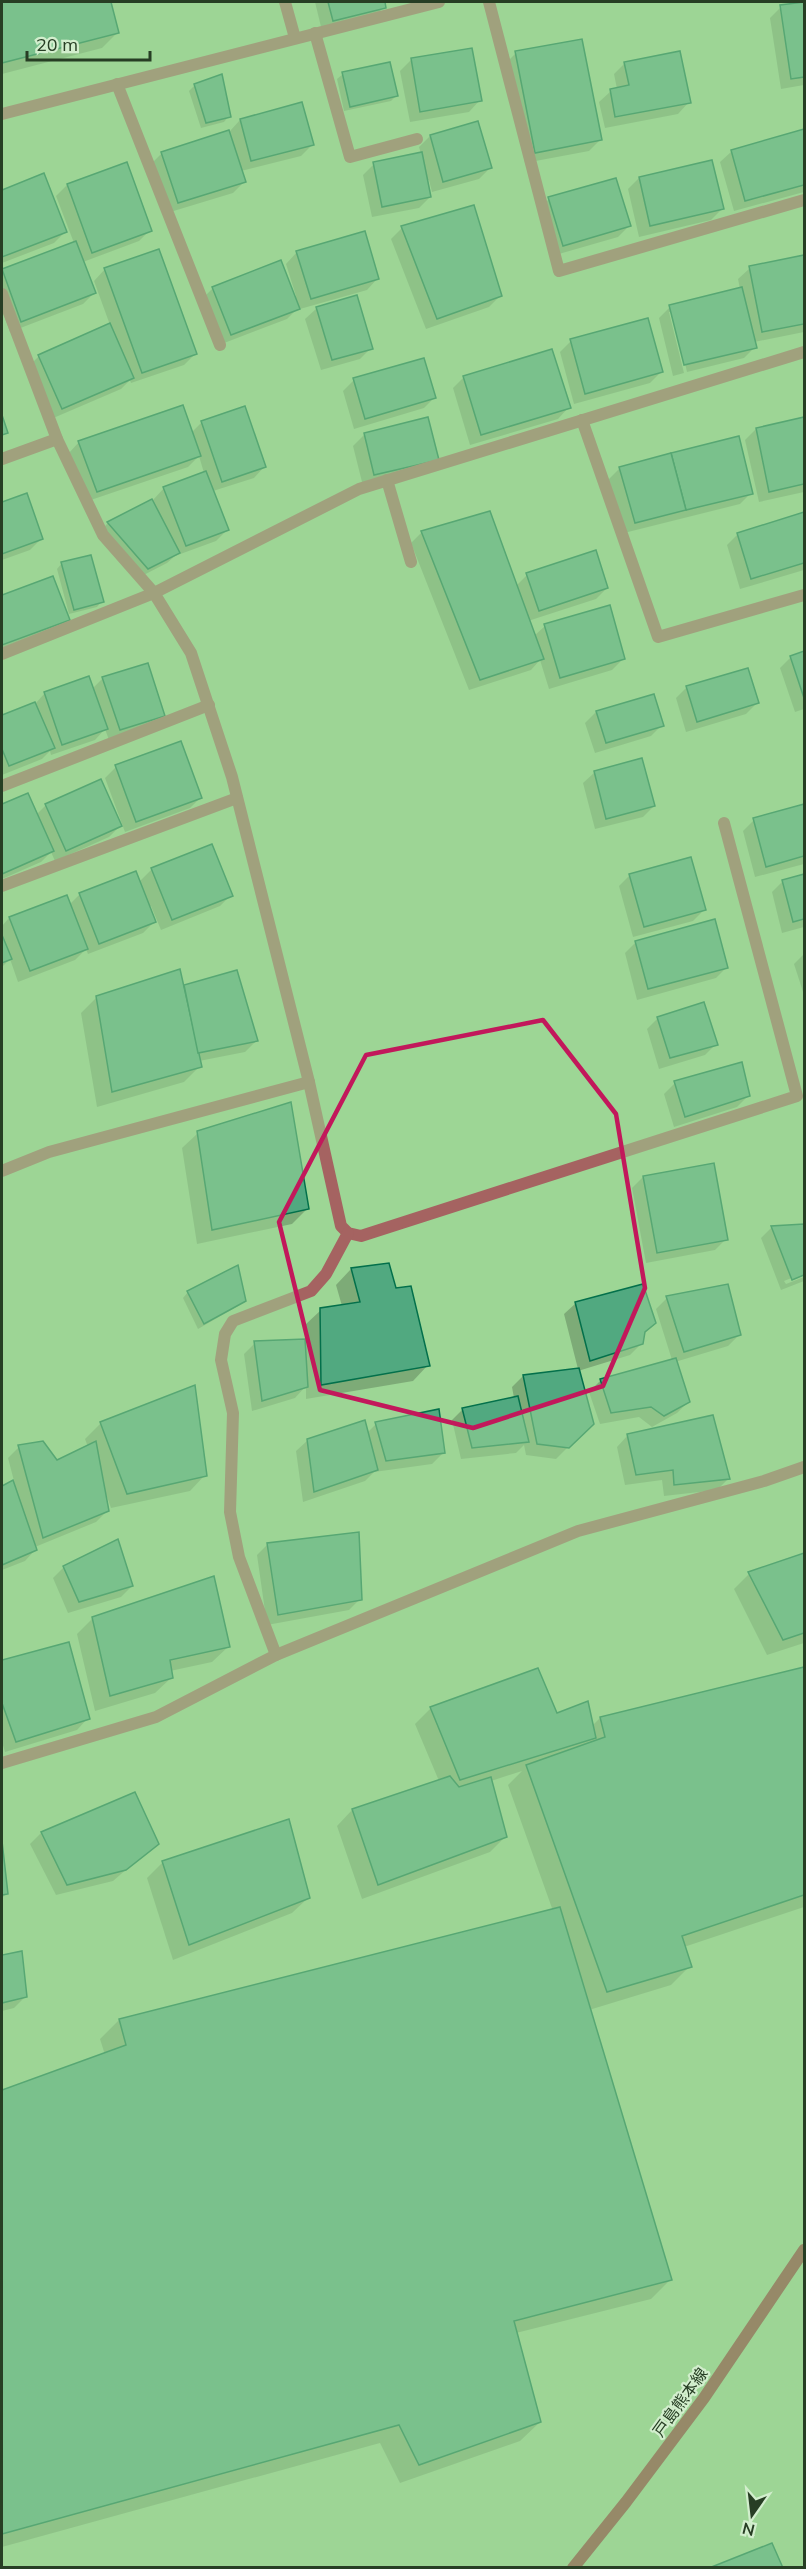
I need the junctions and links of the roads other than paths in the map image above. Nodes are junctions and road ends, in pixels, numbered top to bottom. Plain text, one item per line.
1 (285, 2) edge
2 (439, 2) edge
3 (489, 2) edge
4 (315, 33) junction
5 (294, 38) junction
6 (117, 84) junction
7 (2, 114) edge
8 (417, 139) dead end
9 (804, 200) edge
10 (2, 294) edge
11 (220, 345) dead end
12 (804, 352) edge
13 (582, 420) junction
14 (57, 439) junction
15 (2, 459) edge
16 (387, 480) junction
17 (411, 562) dead end
18 (154, 593) junction
19 (804, 595) edge
20 (2, 654) edge
21 (209, 705) junction
22 (2, 786) edge
23 (237, 798) junction
24 (724, 823) dead end
25 (2, 886) edge
26 (309, 1082) junction
27 (801, 1095) edge
28 (2, 1171) edge
29 (348, 1233) junction
30 (804, 1467) edge
31 (276, 1654) junction
32 (2, 1763) edge
33 (804, 2250) edge
34 (573, 2568) edge

1 - 5 street
2 - 4 street
3 - 9 street
4 - 5 street
4 - 8 street
5 - 6 street
6 - 7 street
6 - 11 street
10 - 14 street
12 - 13 street
13 - 16 street
13 - 19 street
14 - 15 street
14 - 18 street
16 - 17 street
16 - 18 street
18 - 20 street
18 - 21 street
21 - 22 street
21 - 23 street
23 - 25 street
23 - 26 street
24 - 27 street
26 - 28 street
26 - 29 street
27 - 29 street
29 - 31 street
30 - 31 street
31 - 32 street
33 - 34 main road, 戸島熊本線

